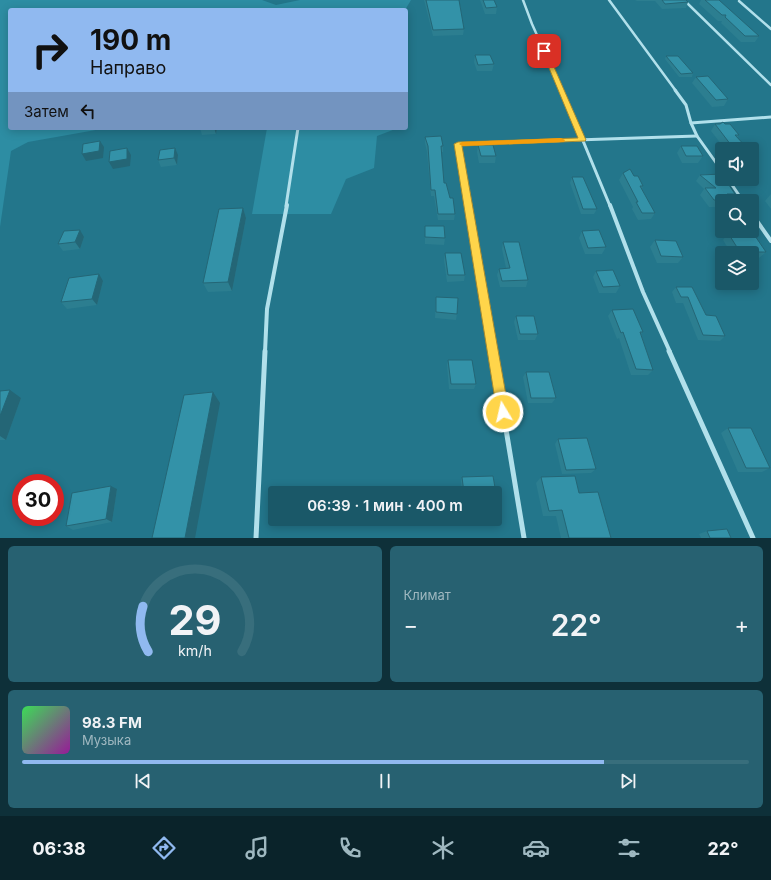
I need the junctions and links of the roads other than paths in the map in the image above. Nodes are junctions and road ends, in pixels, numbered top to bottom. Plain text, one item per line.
1 (523, 0) edge
2 (609, 0) edge
3 (684, 0) edge
4 (739, 1) edge
5 (771, 29) edge
6 (771, 85) edge
7 (771, 117) edge
8 (690, 123) junction
9 (298, 130) edge
10 (697, 136) junction
11 (583, 140) junction
12 (715, 161) edge
13 (759, 224) edge
14 (771, 241) edge
15 (256, 538) edge
16 (524, 538) edge
17 (753, 538) edge

1 - 11 street
2 - 8 street
3 - 6 street
4 - 5 street
7 - 8 street
8 - 10 street
9 - 15 street
10 - 11 street
10 - 12 street
11 - 16 street
11 - 17 street
13 - 14 street

